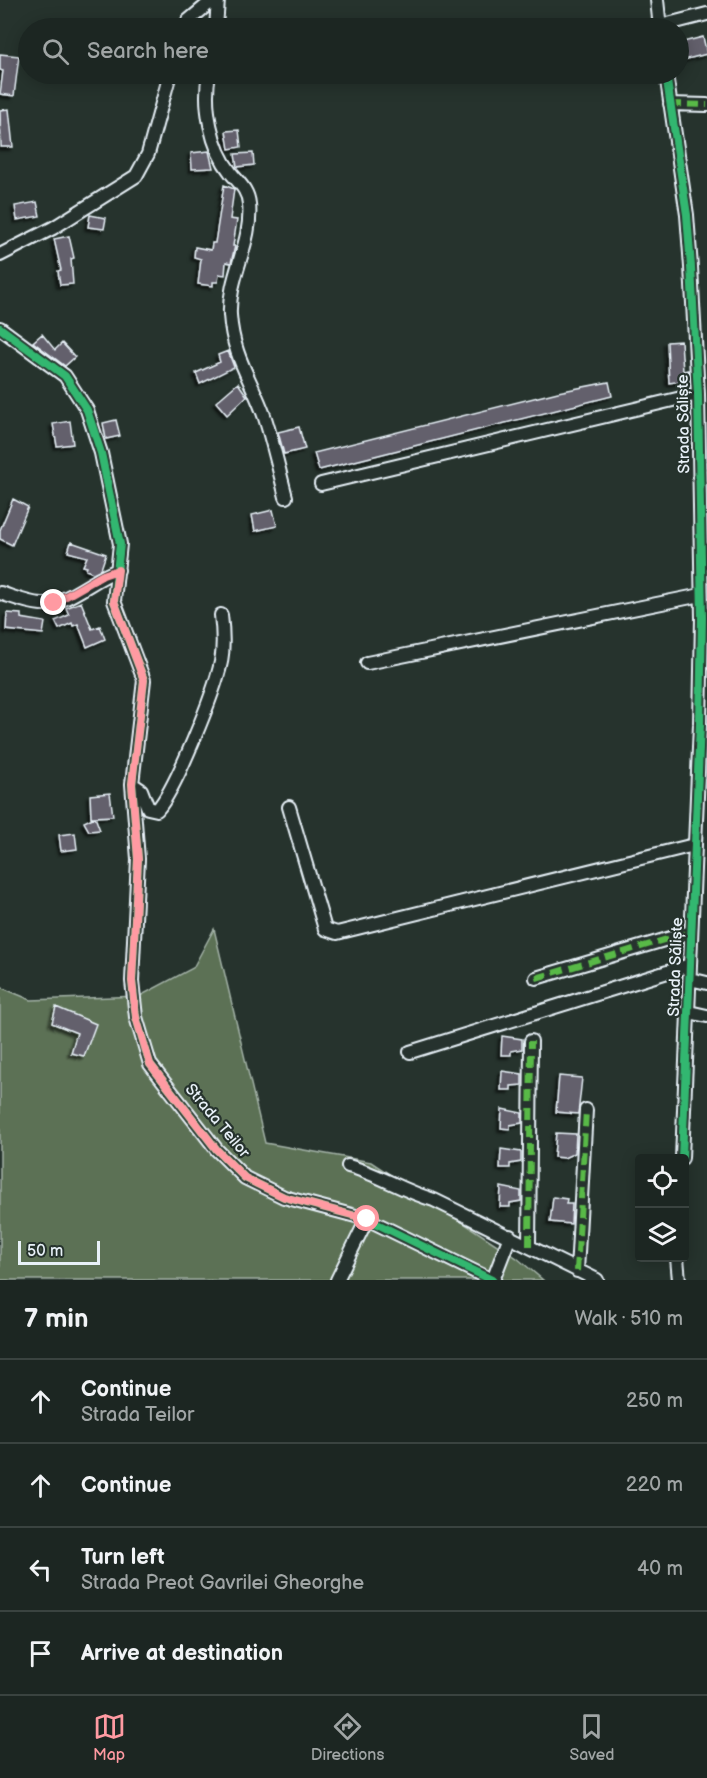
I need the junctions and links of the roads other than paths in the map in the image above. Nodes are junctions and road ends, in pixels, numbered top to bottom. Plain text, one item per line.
1 (213, 0) edge
2 (218, 0) edge
3 (657, 0) edge
4 (707, 14) edge
5 (194, 18) edge
6 (217, 18) edge
7 (659, 18) edge
8 (689, 19) edge
9 (167, 84) edge
10 (209, 84) edge
11 (667, 84) edge
12 (670, 104) junction
13 (707, 105) edge
14 (0, 255) edge
15 (0, 328) edge
16 (698, 394) junction
17 (703, 463) edge
18 (321, 484) dead end
19 (286, 496) dead end
20 (703, 569) edge
21 (118, 570) junction
22 (0, 593) edge
23 (701, 595) junction
24 (221, 615) dead end
25 (367, 663) dead end
26 (702, 776) edge
27 (132, 784) junction
28 (289, 807) dead end
29 (694, 845) junction
30 (691, 932) junction
31 (690, 965) junction
32 (536, 978) dead end
33 (690, 979) junction
34 (707, 983) edge
35 (688, 1012) junction
36 (707, 1016) edge
37 (531, 1041) dead end
38 (410, 1052) dead end
39 (586, 1110) dead end
40 (682, 1154) edge
41 (348, 1167) dead end
42 (367, 1219) junction
43 (510, 1236) junction
44 (529, 1246) junction
45 (677, 1262) edge
46 (577, 1271) junction
47 (337, 1280) edge
48 (492, 1280) edge
49 (597, 1280) edge
50 (679, 1280) edge

1 - 5 street
2 - 6 street
3 - 7 street
4 - 8 street
9 - 14 street
10 - 19 street
11 - 12 street, Strada Săliște
12 - 13 street
12 - 16 street, Strada Săliște
15 - 21 street, Strada Teilor
16 - 17 street, Strada Săliște
16 - 18 street
17 - 20 street, Strada Săliște
20 - 23 street, Strada Săliște
21 - 22 street
21 - 27 street, Strada Teilor
23 - 25 street
23 - 26 street, Strada Săliște
24 - 27 street
26 - 29 street, Strada Săliște
27 - 42 street, Strada Teilor
28 - 29 street
29 - 30 street, Strada Săliște
30 - 31 street, Strada Săliște
30 - 32 street
31 - 33 street, Strada Săliște
31 - 38 street, Strada Săliște
33 - 34 street, Strada Săliște
33 - 35 street, Strada Săliște
35 - 36 street, Strada Săliște
35 - 40 street, Strada Săliște
37 - 44 street
39 - 46 street
41 - 43 street
42 - 47 street
42 - 48 street, Strada Teilor
43 - 44 street
43 - 48 street
44 - 46 street
45 - 50 street
46 - 49 street

